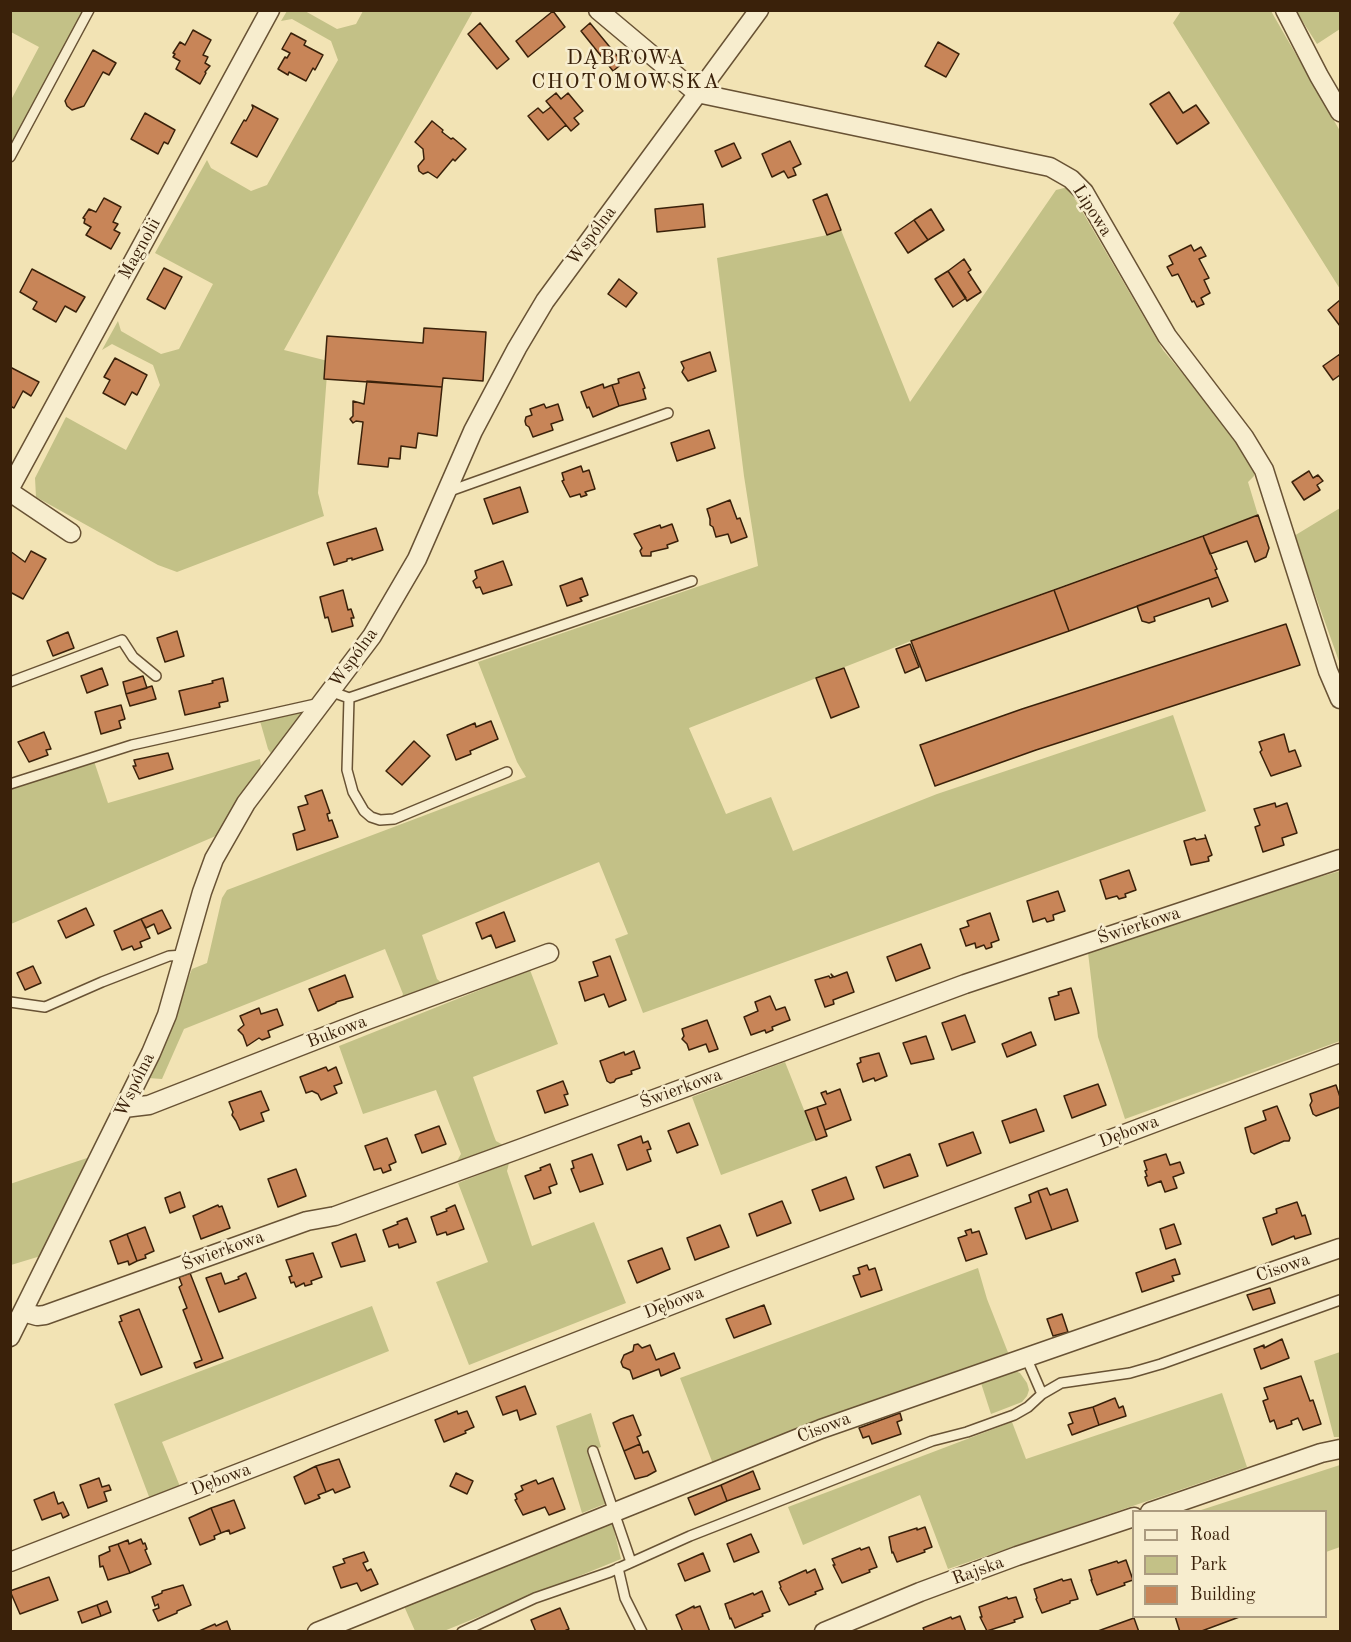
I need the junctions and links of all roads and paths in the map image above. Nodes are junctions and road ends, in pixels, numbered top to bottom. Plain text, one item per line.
1 (89, 10) edge
2 (270, 10) edge
3 (598, 10) edge
4 (759, 10) edge
5 (1285, 10) edge
6 (697, 93) junction
7 (1341, 112) edge
8 (10, 157) edge
9 (668, 412) dead end
10 (10, 490) edge
11 (445, 492) junction
12 (71, 533) dead end
13 (692, 581) dead end
14 (156, 676) dead end
15 (10, 682) edge
16 (327, 695) junction
17 (349, 698) junction
18 (1341, 699) edge
19 (507, 772) dead end
20 (10, 783) edge
21 (1341, 859) edge
22 (549, 953) dead end
23 (184, 955) junction
24 (10, 1002) edge
25 (1341, 1053) edge
26 (124, 1108) junction
27 (1341, 1248) edge
28 (1341, 1300) edge
29 (22, 1312) junction
30 (10, 1337) edge
31 (1026, 1357) junction
32 (1042, 1394) junction
33 (1341, 1449) edge
34 (593, 1452) dead end
35 (1156, 1510) edge
36 (613, 1513) junction
37 (1132, 1518) edge
38 (10, 1562) edge
39 (631, 1562) junction
40 (618, 1568) junction
41 (317, 1632) edge
42 (462, 1632) edge
43 (642, 1632) edge
44 (824, 1632) edge

1 - 8 lane
2 - 10 street, Magnolii
3 - 6 street, Lipowa
4 - 6 street, Wspólna
5 - 7 street
6 - 11 street, Wspólna
6 - 18 street, Lipowa
9 - 11 lane
10 - 12 street
11 - 16 street, Wspólna
13 - 17 lane
14 - 15 lane
16 - 17 lane
16 - 20 lane
16 - 23 street, Wspólna
17 - 19 lane
21 - 29 street, Świerkowa
22 - 26 street, Bukowa
23 - 24 lane
23 - 26 street, Wspólna
25 - 38 street, Dębowa
26 - 29 street, Wspólna
27 - 31 street, Cisowa
28 - 32 lane
29 - 30 street, Wspólna
31 - 32 lane
31 - 36 street, Cisowa
32 - 39 lane
33 - 35 street
34 - 36 lane
36 - 39 lane
36 - 41 street, Cisowa
37 - 44 street, Rajska
39 - 40 lane
40 - 42 lane
40 - 43 lane

